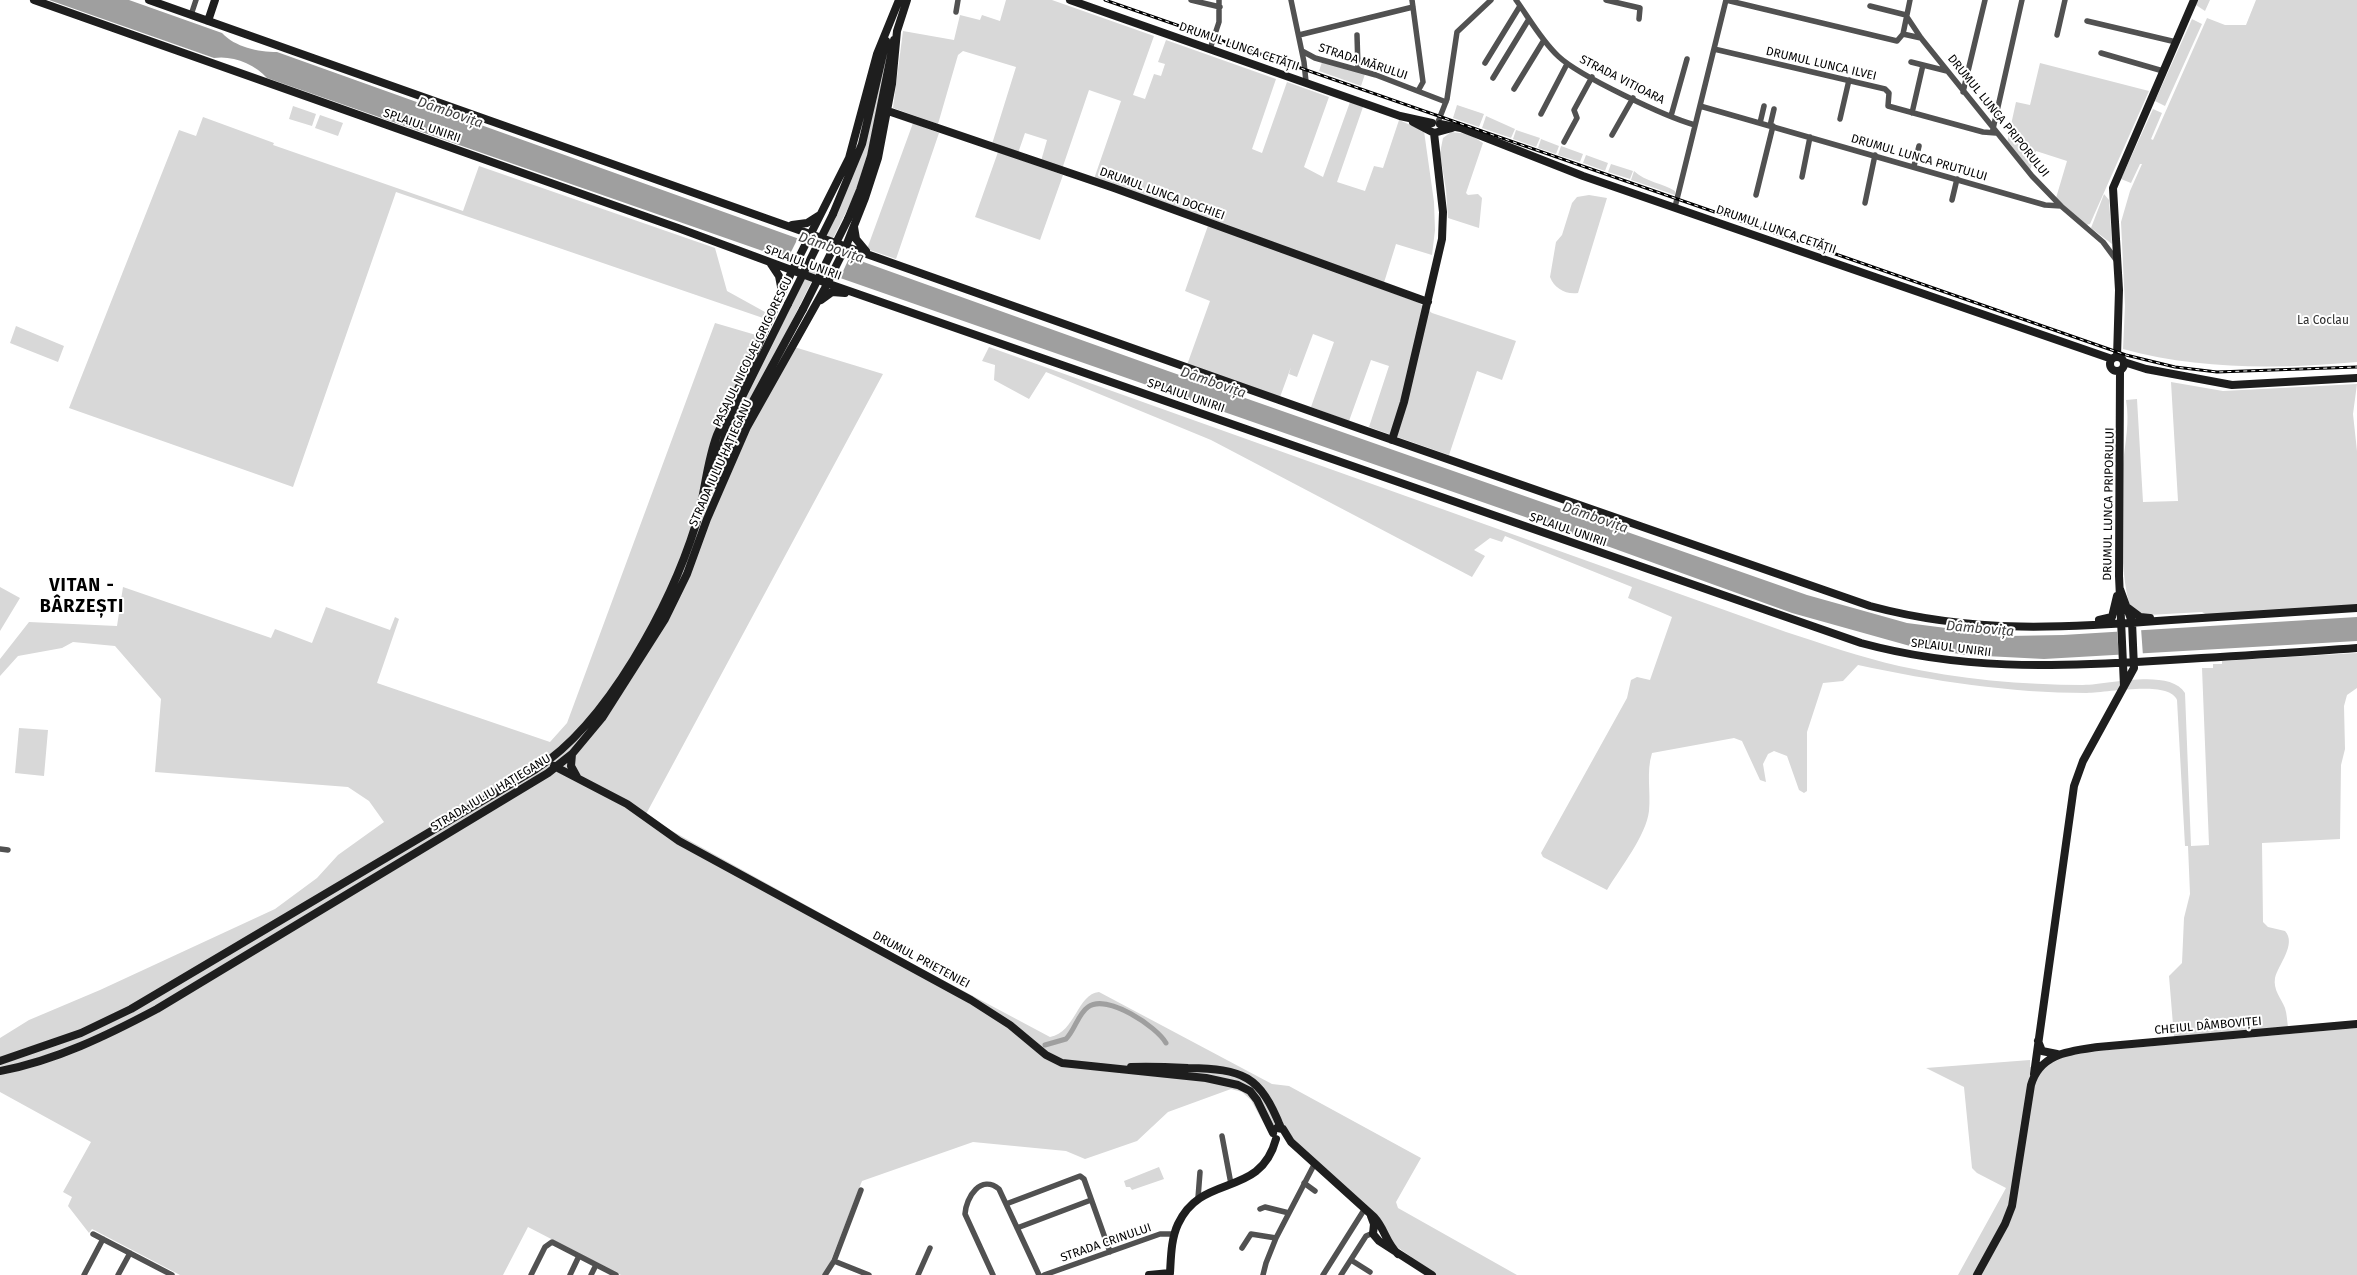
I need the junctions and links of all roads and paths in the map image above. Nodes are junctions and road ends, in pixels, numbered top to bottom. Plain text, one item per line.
1 (34, 0) edge
2 (149, 0) edge
3 (196, 0) edge
4 (215, 0) edge
5 (898, 0) edge
6 (907, 0) edge
7 (958, 0) edge
8 (1070, 0) edge
9 (1191, 0) edge
10 (1219, 0) edge
11 (1291, 0) edge
12 (1412, 0) edge
13 (1491, 0) edge
14 (1516, 0) edge
15 (1606, 0) edge
16 (1726, 0) edge
17 (1910, 0) edge
18 (1985, 0) edge
19 (2022, 0) edge
20 (2065, 0) edge
21 (2192, 1) edge
22 (163, 2) edge
23 (1520, 6) junction
24 (1870, 6) dead end
25 (1220, 7) junction
26 (1413, 7) junction
27 (956, 12) dead end
28 (192, 15) junction
29 (1907, 16) junction
30 (1529, 19) junction
31 (1639, 19) dead end
32 (208, 21) junction
33 (2086, 21) dead end
34 (888, 29) junction
35 (897, 31) junction
36 (1903, 34) junction
37 (1299, 35) junction
38 (1357, 35) dead end
39 (2057, 35) dead end
40 (1921, 38) junction
41 (1544, 40) junction
42 (2176, 42) junction
43 (1210, 49) junction
44 (1714, 49) junction
45 (1302, 51) junction
46 (2101, 53) dead end
47 (1687, 59) dead end
48 (1911, 62) dead end
49 (1485, 63) dead end
50 (1568, 64) junction
51 (1923, 65) junction
52 (1358, 68) junction
53 (1947, 71) junction
54 (2164, 71) junction
55 (1592, 77) junction
56 (1493, 78) dead end
57 (1850, 80) junction
58 (1306, 82) junction
59 (1514, 89) dead end
60 (1418, 91) junction
61 (1963, 92) junction
62 (1633, 98) junction
63 (1446, 102) junction
64 (1700, 106) junction
65 (1764, 106) dead end
66 (1774, 109) dead end
67 (888, 111) junction
68 (1912, 112) junction
69 (1541, 114) dead end
70 (1671, 116) junction
71 (1840, 119) dead end
72 (1760, 123) junction
73 (1695, 125) junction
74 (1771, 126) junction
75 (1436, 128) junction
76 (1995, 131) junction
77 (1612, 136) dead end
78 (1810, 137) junction
79 (1564, 142) dead end
80 (1920, 146) dead end
81 (1875, 155) junction
82 (1914, 166) junction
83 (1802, 177) dead end
84 (1957, 179) junction
85 (1756, 195) dead end
86 (1952, 200) dead end
87 (1865, 202) dead end
88 (2060, 206) junction
89 (1675, 207) junction
90 (824, 209) junction
91 (786, 225) junction
92 (854, 225) junction
93 (810, 233) junction
94 (846, 246) junction
95 (870, 254) junction
96 (768, 262) junction
97 (2117, 262) junction
98 (792, 271) junction
99 (827, 284) junction
100 (782, 294) junction
101 (861, 295) junction
102 (1428, 302) junction
103 (816, 306) junction
104 (2113, 360) junction
105 (2121, 368) junction
106 (2357, 378) edge
107 (1392, 440) junction
108 (698, 516) junction
109 (707, 519) junction
110 (2119, 586) junction
111 (2124, 604) junction
112 (2357, 608) edge
113 (2200, 618) junction
114 (2122, 626) junction
115 (2132, 626) junction
116 (2065, 628) junction
117 (2357, 648) edge
118 (2135, 659) junction
119 (2124, 660) junction
120 (2164, 661) junction
121 (2098, 665) junction
122 (2127, 678) junction
123 (572, 754) junction
124 (550, 760) junction
125 (555, 768) junction
126 (578, 779) junction
127 (0, 849) edge
128 (8, 850) dead end
129 (261, 933) junction
130 (267, 942) junction
131 (2357, 1024) edge
132 (26, 1052) junction
133 (2042, 1056) junction
134 (0, 1061) edge
135 (30, 1064) junction
136 (1106, 1069) junction
137 (0, 1071) edge
138 (1279, 1135) junction
139 (1222, 1136) dead end
140 (1315, 1163) junction
141 (1200, 1172) dead end
142 (1304, 1182) junction
143 (1231, 1184) junction
144 (861, 1190) dead end
145 (1315, 1191) dead end
146 (1198, 1198) junction
147 (1091, 1200) junction
148 (1006, 1204) junction
149 (1260, 1209) dead end
150 (1365, 1210) junction
151 (1289, 1213) junction
152 (1017, 1228) junction
153 (1378, 1232) junction
154 (93, 1234) dead end
155 (1175, 1234) junction
156 (1276, 1238) junction
157 (103, 1239) junction
158 (930, 1248) dead end
159 (1242, 1248) dead end
160 (1110, 1252) junction
161 (130, 1253) junction
162 (579, 1256) junction
163 (834, 1260) junction
164 (1351, 1260) junction
165 (596, 1265) junction
166 (1370, 1272) dead end
167 (1170, 1274) edge
168 (84, 1275) edge
169 (118, 1275) edge
170 (172, 1275) edge
171 (530, 1275) edge
172 (570, 1275) edge
173 (591, 1275) edge
174 (616, 1275) edge
175 (825, 1275) edge
176 (870, 1275) edge
177 (918, 1275) edge
178 (993, 1275) edge
179 (1039, 1275) edge
180 (1044, 1275) edge
181 (1149, 1275) edge
182 (1263, 1275) edge
183 (1323, 1275) edge
184 (1342, 1275) edge
185 (1432, 1275) edge
186 (1977, 1275) edge

1 - 96 main road, SPLAIUL UNIRII
2 - 22 main road, SPLAIUL UNIRII
3 - 28 street
4 - 32 main road
5 - 34 main road
6 - 35 main road
7 - 27 street
8 - 43 main road, DRUMUL LUNCA CETĂȚII
9 - 25 street
10 - 25 street
11 - 37 street, STRADA MĂRULUI
12 - 26 street
13 - 63 street
14 - 23 street, STRADA VITIOARA
15 - 31 street
16 - 36 street
16 - 44 street
17 - 29 street
18 - 61 street
19 - 76 street
20 - 39 street
21 - 42 main road
22 - 28 main road, SPLAIUL UNIRII
23 - 30 street, STRADA VITIOARA
23 - 49 street
24 - 29 street
25 - 43 street
26 - 37 street
26 - 60 street
28 - 32 main road, SPLAIUL UNIRII
29 - 36 street
29 - 40 street, DRUMUL LUNCA PRIPORULUI
30 - 41 street, STRADA VITIOARA
30 - 56 street
32 - 91 main road, SPLAIUL UNIRII
33 - 42 street
34 - 90 main road, STRADA IULIU HAȚIEGANU
34 - 108 main road, PASAJUL NICOLAE GRIGORESCU, bridge
35 - 67 main road, STRADA IULIU HAȚIEGANU
35 - 109 main road, PASAJUL NICOLAE GRIGORESCU, bridge
36 - 40 street
37 - 45 street, STRADA MĂRULUI
38 - 52 street
40 - 53 street, DRUMUL LUNCA PRIPORULUI
41 - 50 street, STRADA VITIOARA
41 - 59 street
42 - 54 main road
43 - 58 main road, DRUMUL LUNCA CETĂȚII
44 - 57 street, DRUMUL LUNCA ILVEI
44 - 64 street
45 - 52 street, STRADA MĂRULUI
45 - 58 street, STRADA MĂRULUI
46 - 54 street
47 - 70 street, STRADA VITIOARA
48 - 51 street
50 - 55 street, STRADA VITIOARA
50 - 69 street
51 - 53 street
51 - 68 street
52 - 60 street, STRADA MĂRULUI
53 - 61 street, DRUMUL LUNCA PRIPORULUI
54 - 97 main road
55 - 62 street, STRADA VITIOARA
55 - 79 street
57 - 68 street, DRUMUL LUNCA ILVEI
57 - 71 street
58 - 75 main road, DRUMUL LUNCA CETĂȚII
60 - 63 street, STRADA MĂRULUI
61 - 76 street, DRUMUL LUNCA PRIPORULUI
62 - 70 street, STRADA VITIOARA
62 - 77 street
63 - 75 street
64 - 72 street, DRUMUL LUNCA PRUTULUI
64 - 73 street
65 - 72 street
66 - 74 street
67 - 92 main road, STRADA IULIU HAȚIEGANU
67 - 102 main road, DRUMUL LUNCA DOCHIEI
68 - 76 street, DRUMUL LUNCA ILVEI
70 - 73 street, STRADA VITIOARA
72 - 74 street, DRUMUL LUNCA PRUTULUI
73 - 89 street
74 - 78 street, DRUMUL LUNCA PRUTULUI
74 - 85 street
75 - 89 main road, DRUMUL LUNCA CETĂȚII
75 - 102 main road
76 - 88 street, DRUMUL LUNCA PRIPORULUI
78 - 81 street, DRUMUL LUNCA PRUTULUI
78 - 83 street
80 - 82 street
81 - 82 street, DRUMUL LUNCA PRUTULUI
81 - 87 street
82 - 84 street, DRUMUL LUNCA PRUTULUI
84 - 86 street
84 - 88 street, DRUMUL LUNCA PRUTULUI
88 - 97 street, DRUMUL LUNCA PRIPORULUI
89 - 104 main road, DRUMUL LUNCA CETĂȚII
90 - 91 main road
90 - 93 main road, STRADA IULIU HAȚIEGANU
91 - 93 main road, SPLAIUL UNIRII
92 - 94 main road, STRADA IULIU HAȚIEGANU
92 - 95 main road
93 - 94 main road, SPLAIUL UNIRII
93 - 98 main road, STRADA IULIU HAȚIEGANU
94 - 95 main road, SPLAIUL UNIRII
94 - 99 main road, STRADA IULIU HAȚIEGANU
95 - 107 main road, SPLAIUL UNIRII
96 - 98 main road, SPLAIUL UNIRII
96 - 100 main road
97 - 104 main road
98 - 99 main road, SPLAIUL UNIRII
98 - 100 main road, STRADA IULIU HAȚIEGANU
99 - 101 main road, SPLAIUL UNIRII
99 - 103 main road, STRADA IULIU HAȚIEGANU
100 - 108 main road, STRADA IULIU HAȚIEGANU
101 - 103 main road
101 - 121 main road, SPLAIUL UNIRII
102 - 107 main road
103 - 109 main road, STRADA IULIU HAȚIEGANU
104 - 105 main road, DRUMUL LUNCA PRIPORULUI
104 - 105 main road, DRUMUL LUNCA CETĂȚII
105 - 106 main road, DRUMUL LUNCA CETĂȚII
105 - 110 main road, DRUMUL LUNCA PRIPORULUI
107 - 116 main road, SPLAIUL UNIRII
108 - 124 main road, STRADA IULIU HAȚIEGANU
109 - 123 main road, STRADA IULIU HAȚIEGANU
110 - 111 main road
110 - 114 main road
110 - 116 main road
111 - 113 main road
111 - 115 main road
112 - 113 main road, SPLAIUL UNIRII
113 - 115 main road, SPLAIUL UNIRII
114 - 115 main road, SPLAIUL UNIRII
114 - 116 main road, SPLAIUL UNIRII
114 - 119 main road
115 - 118 main road
117 - 120 main road, SPLAIUL UNIRII
118 - 119 main road, SPLAIUL UNIRII
118 - 120 main road, SPLAIUL UNIRII
118 - 122 main road
119 - 121 main road, SPLAIUL UNIRII
119 - 122 main road
120 - 122 main road
121 - 122 main road
122 - 133 main road
123 - 125 main road, STRADA IULIU HAȚIEGANU
123 - 126 main road
124 - 125 main road
124 - 129 main road, STRADA IULIU HAȚIEGANU
125 - 126 main road, DRUMUL PRIETENIEI
125 - 130 main road, STRADA IULIU HAȚIEGANU
126 - 136 main road, DRUMUL PRIETENIEI
127 - 128 street
129 - 130 main road
129 - 132 main road, STRADA IULIU HAȚIEGANU
130 - 135 main road, STRADA IULIU HAȚIEGANU
131 - 133 main road, CHEIUL DÂMBOVIȚEI
132 - 134 main road, STRADA IULIU HAȚIEGANU
132 - 135 main road
133 - 186 main road
135 - 137 main road, STRADA IULIU HAȚIEGANU
136 - 138 main road, DRUMUL PRIETENIEI
136 - 138 main road
138 - 140 main road
138 - 143 main road
139 - 143 street
140 - 142 street
140 - 150 main road
141 - 146 street
142 - 145 street
142 - 151 street
143 - 146 main road
144 - 163 street
146 - 155 main road
147 - 148 street
147 - 152 street
147 - 160 street
148 - 152 street
148 - 178 street
149 - 151 street
150 - 153 main road
150 - 183 street
151 - 156 street
152 - 179 street
153 - 164 street
153 - 185 main road
154 - 157 street
155 - 160 street, STRADA CRINULUI
155 - 167 main road
156 - 159 street
156 - 182 street
157 - 161 street
157 - 168 street
158 - 177 street
160 - 180 street, STRADA CRINULUI
161 - 169 street
161 - 170 street
162 - 165 street
162 - 171 street
162 - 172 street
163 - 175 street
163 - 176 street
164 - 166 street
164 - 184 street
165 - 173 street
165 - 174 street
167 - 181 main road

